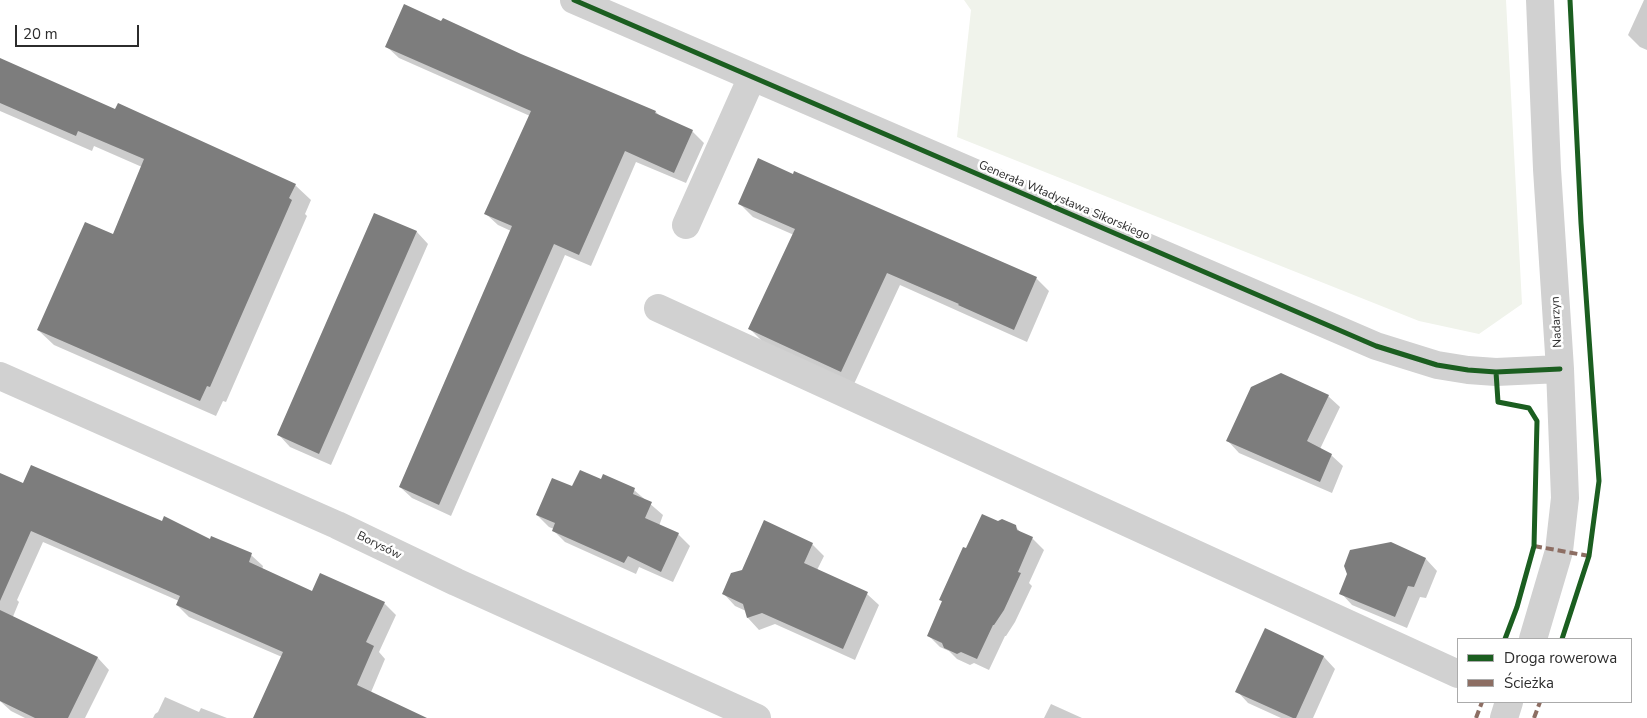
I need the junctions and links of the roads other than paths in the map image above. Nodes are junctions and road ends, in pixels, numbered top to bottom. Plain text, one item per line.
1 (574, 0) edge
2 (1540, 0) edge
3 (752, 77) junction
4 (686, 225) dead end
5 (658, 308) dead end
6 (1560, 369) junction
7 (0, 376) edge
8 (1533, 638) edge
9 (1457, 674) edge
10 (1509, 703) edge
11 (757, 718) edge
12 (1504, 718) edge

1 - 3 street, Generała Władysława Sikorskiego
2 - 6 street, Nadarzyn
3 - 4 street
3 - 6 street, Generała Władysława Sikorskiego
5 - 9 street
6 - 8 street, Nadarzyn
7 - 11 street, Borysów
10 - 12 street

